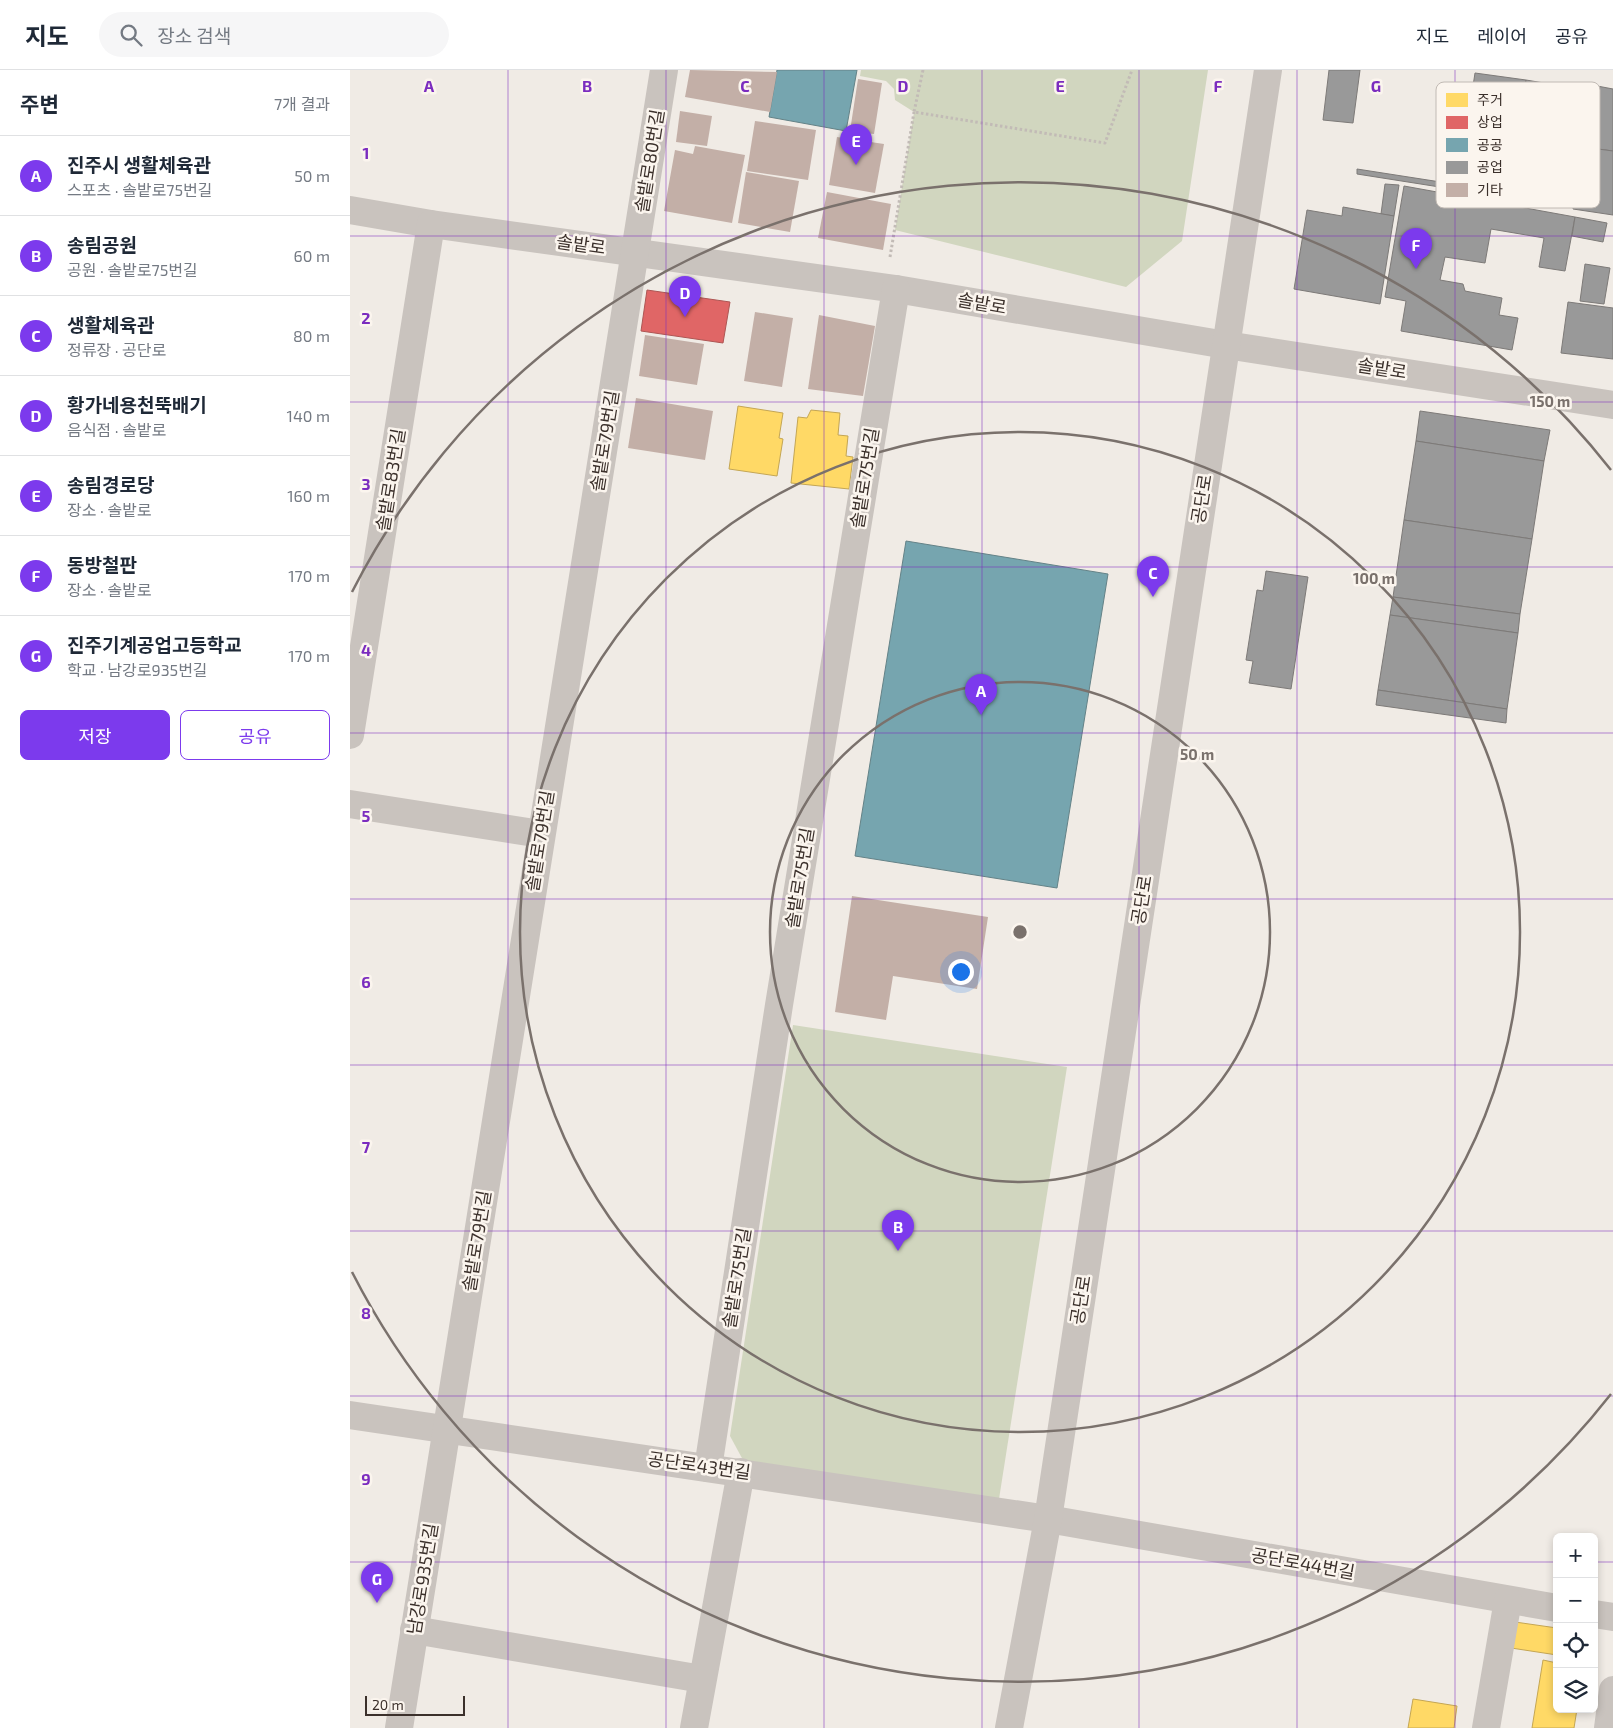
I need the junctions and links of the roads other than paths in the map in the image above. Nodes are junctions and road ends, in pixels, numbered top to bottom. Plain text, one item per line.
1 (664, 70) edge
2 (1268, 70) edge
3 (350, 210) edge
4 (431, 224) junction
5 (636, 252) junction
6 (890, 289) junction
7 (1226, 345) junction
8 (1613, 405) edge
9 (350, 735) edge
10 (350, 804) edge
11 (541, 834) junction
12 (350, 1416) edge
13 (447, 1431) junction
14 (708, 1468) junction
15 (741, 1472) junction
16 (1048, 1519) junction
17 (1508, 1600) junction
18 (1553, 1607) edge
19 (1598, 1615) edge
20 (1613, 1618) edge
21 (414, 1630) junction
22 (702, 1679) junction
23 (1613, 1690) edge
24 (399, 1728) edge
25 (694, 1728) edge
26 (1009, 1728) edge
27 (1486, 1728) edge
28 (1608, 1728) edge

1 - 5 street, 솔밭로80번길
2 - 7 street, 공단로
3 - 4 street, 솔밭로
4 - 5 street, 솔밭로
4 - 9 street, 솔밭로83번길
5 - 6 street, 솔밭로
5 - 11 street, 솔밭로79번길
6 - 7 street, 솔밭로
6 - 14 street, 솔밭로75번길
7 - 8 street, 솔밭로
7 - 16 street, 공단로
10 - 11 street
11 - 13 street, 솔밭로79번길
12 - 13 street, 공단로43번길
13 - 14 street, 공단로43번길
13 - 21 street, 남강로935번길
14 - 15 street, 공단로43번길
15 - 16 street, 공단로43번길
15 - 22 street
16 - 17 street, 공단로44번길
16 - 26 street, 공단로
17 - 18 street, 공단로44번길
17 - 27 street
19 - 20 street
21 - 22 street
21 - 24 street, 남강로935번길
22 - 25 street
23 - 28 street

